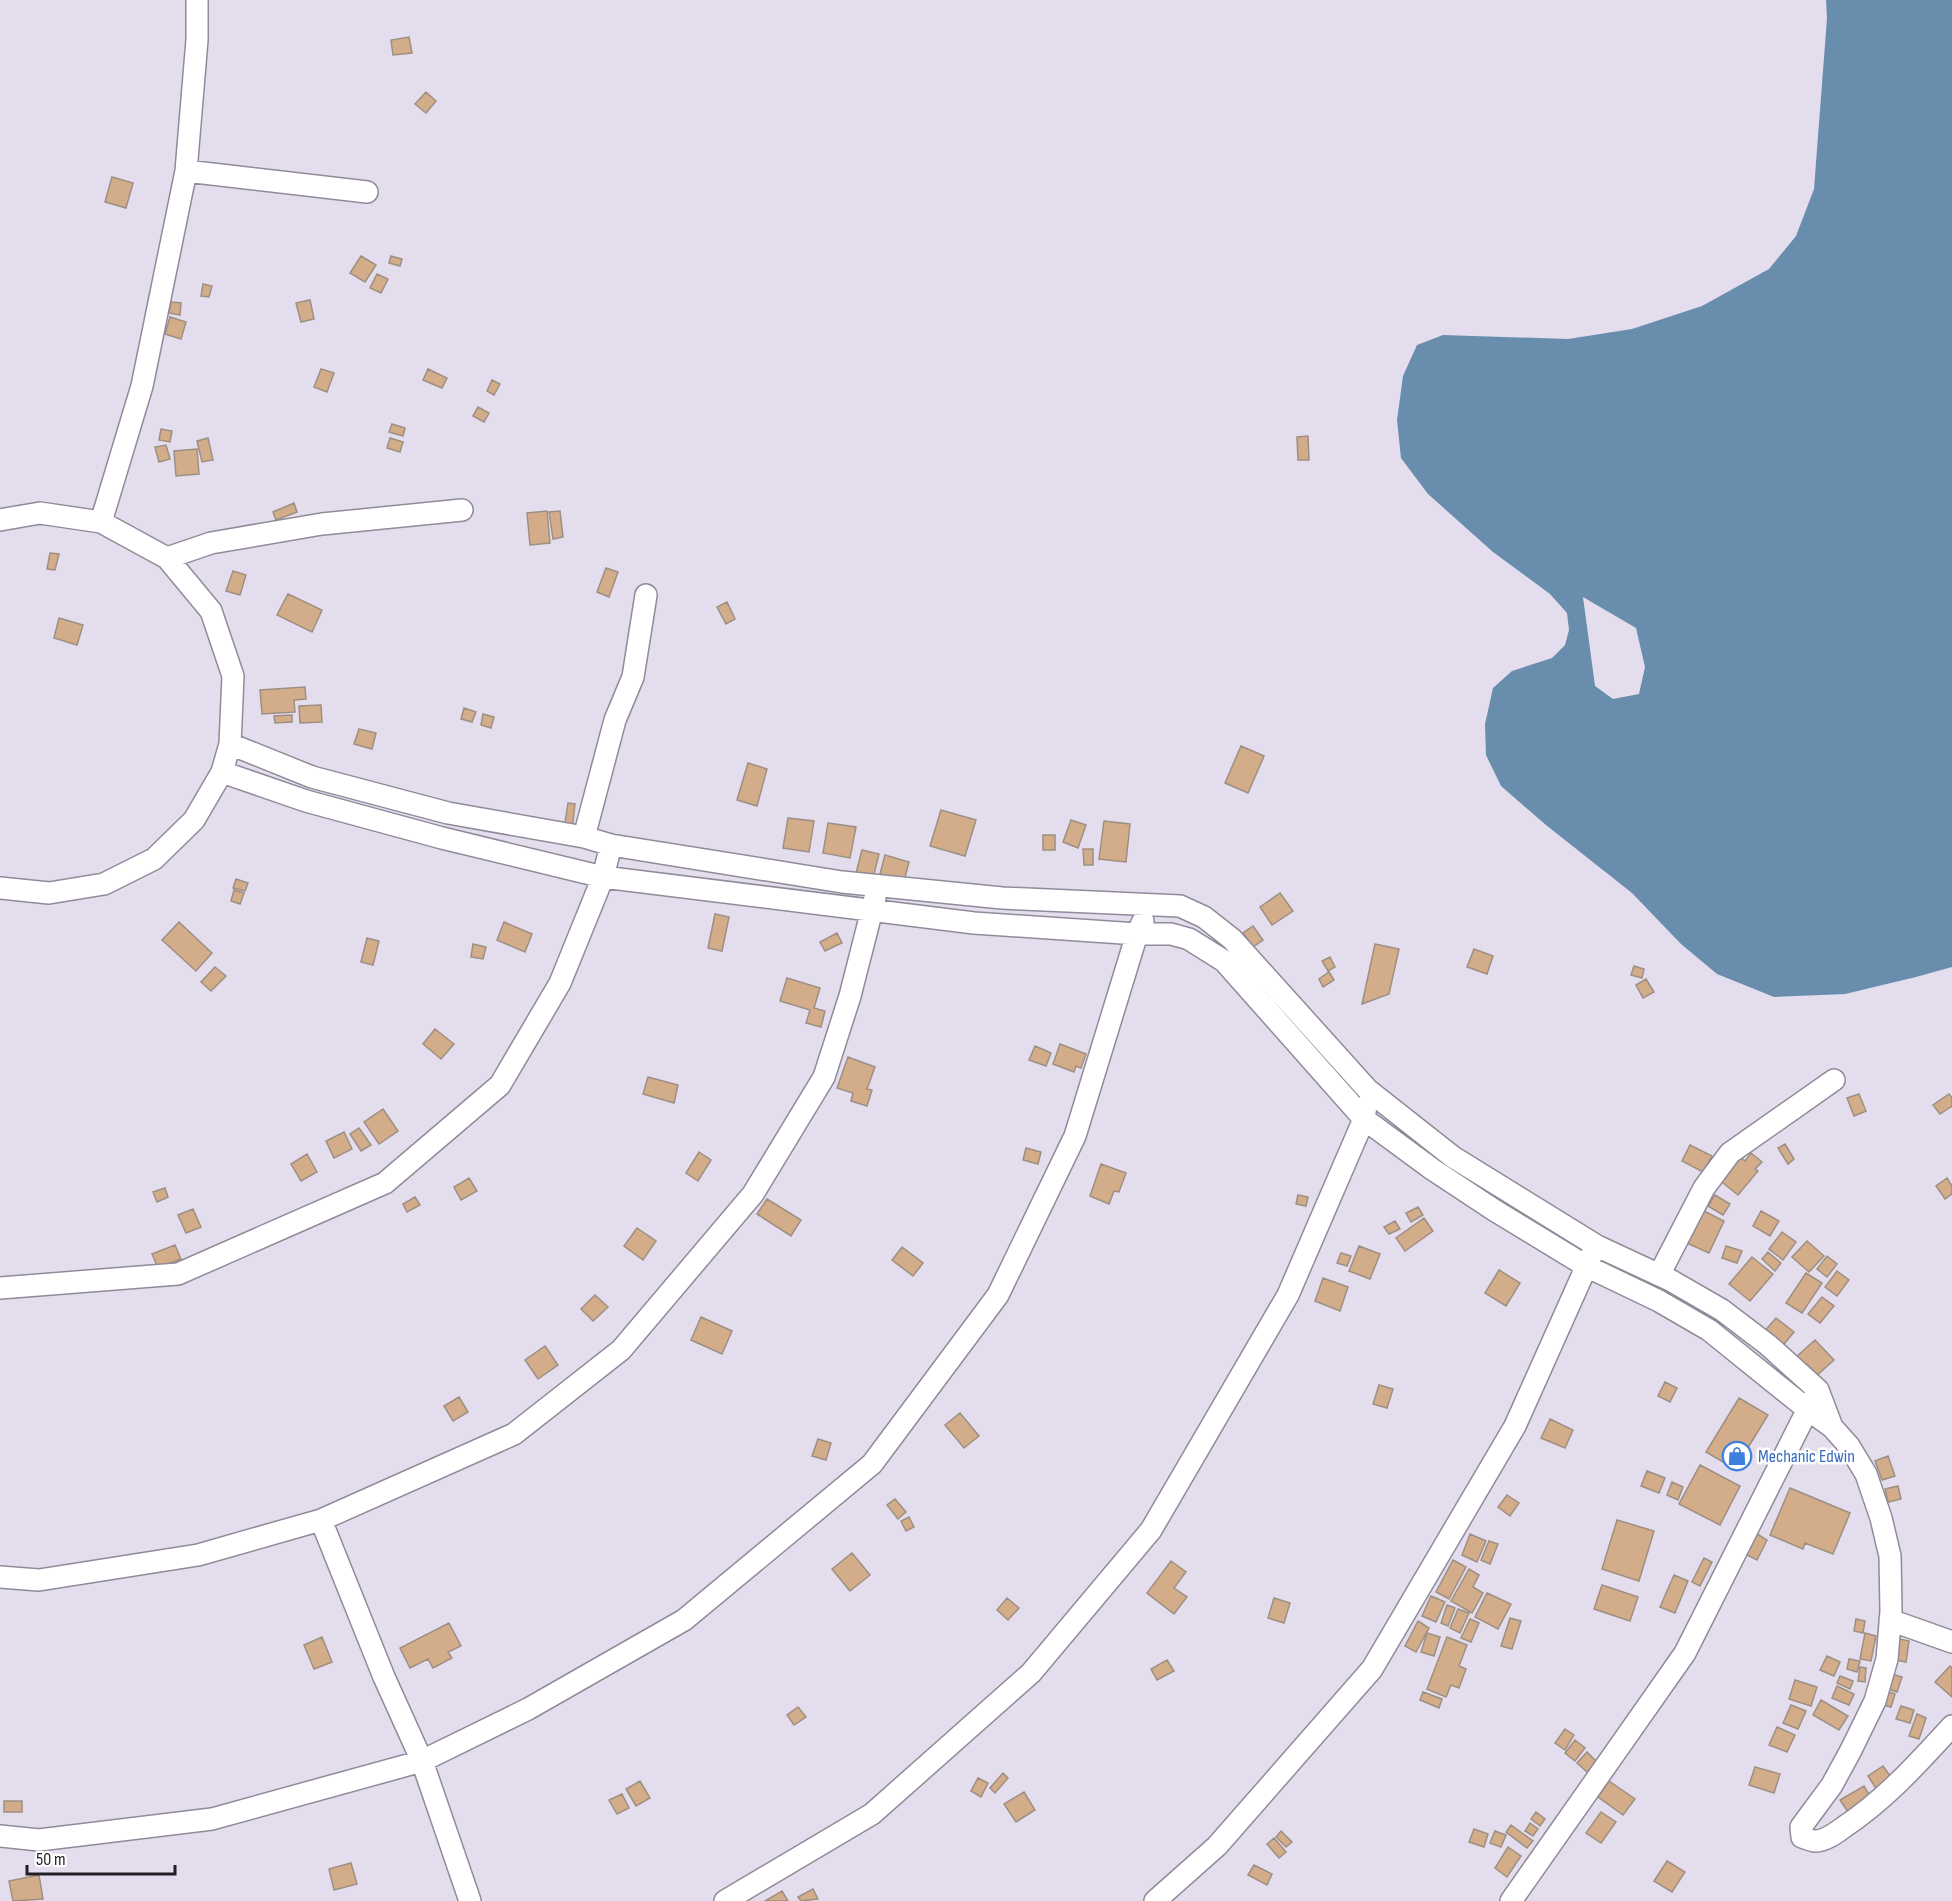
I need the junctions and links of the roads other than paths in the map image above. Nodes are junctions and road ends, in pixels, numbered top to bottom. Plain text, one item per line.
1 (197, 0) edge
2 (186, 171) junction
3 (367, 192) dead end
4 (462, 510) dead end
5 (0, 520) edge
6 (101, 522) junction
7 (167, 558) junction
8 (645, 595) dead end
9 (230, 744) junction
10 (222, 772) junction
11 (584, 837) junction
12 (611, 845) junction
13 (603, 877) junction
14 (877, 885) junction
15 (0, 888) edge
16 (1151, 906) junction
17 (873, 910) junction
18 (1137, 934) junction
19 (1834, 1080) dead end
20 (1368, 1090) junction
21 (1364, 1119) junction
22 (1597, 1246) junction
23 (1586, 1266) junction
24 (1659, 1275) junction
25 (0, 1288) edge
26 (1818, 1390) junction
27 (1807, 1409) junction
28 (1832, 1426) junction
29 (321, 1520) junction
30 (0, 1577) edge
31 (1890, 1620) junction
32 (1952, 1642) edge
33 (1952, 1726) edge
34 (422, 1761) junction
35 (0, 1836) edge
36 (470, 1901) edge
37 (725, 1901) edge
38 (1155, 1901) edge
39 (1511, 1901) edge

1 - 2 street
2 - 3 street
2 - 6 street
4 - 7 street
5 - 6 street
6 - 7 street
7 - 9 street
8 - 11 street
9 - 10 street
9 - 11 street
10 - 13 street
10 - 15 street
11 - 12 street
12 - 13 street
12 - 14 street
13 - 17 street
13 - 25 street
14 - 16 street
14 - 17 street
16 - 18 street
16 - 20 street
17 - 18 street
17 - 29 street
18 - 21 street
18 - 34 street
19 - 24 street
20 - 21 street
20 - 22 street
21 - 23 street
21 - 37 street
22 - 23 street
22 - 24 street
23 - 27 street
23 - 38 street
24 - 26 street
26 - 27 street
26 - 28 street
27 - 28 street
27 - 39 street
28 - 31 street
29 - 30 street
29 - 34 street
31 - 32 street
31 - 33 street
34 - 35 street
34 - 36 street

